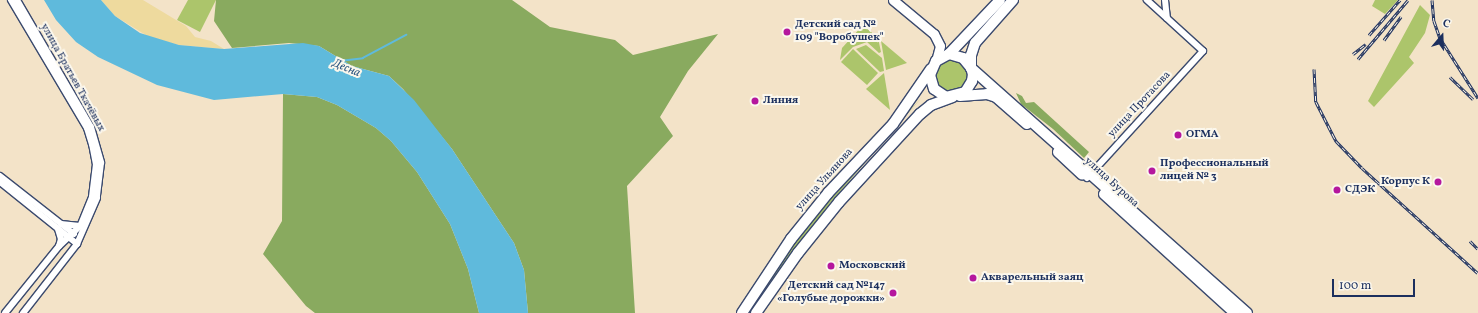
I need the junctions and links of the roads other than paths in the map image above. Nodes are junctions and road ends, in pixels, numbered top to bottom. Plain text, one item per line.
1 (11, 0) edge
2 (17, 0) edge
3 (893, 0) edge
4 (1000, 0) edge
5 (1013, 0) edge
6 (1147, 0) edge
7 (1165, 0) edge
8 (1167, 18) junction
9 (949, 54) junction
10 (934, 64) junction
11 (971, 68) junction
12 (956, 96) junction
13 (1089, 175) junction
14 (0, 176) edge
15 (0, 182) edge
16 (58, 226) junction
17 (80, 226) junction
18 (70, 235) junction
19 (79, 242) junction
20 (59, 246) junction
21 (748, 303) junction
22 (759, 312) edge
23 (5, 313) edge
24 (23, 313) edge
25 (742, 313) edge
26 (1235, 313) edge
27 (1247, 313) edge

1 - 17 street, улица Братьев Ткачёвых
2 - 19 street, улица Братьев Ткачёвых
3 - 10 street
4 - 9 main road
5 - 11 main road
6 - 8 street
7 - 8 street
8 - 13 street, улица Протасова
9 - 10 main road
9 - 11 main road
10 - 12 main road
10 - 21 main road, улица Ульянова
11 - 12 main road
11 - 13 main road, улица Бурова
12 - 13 main road, улица Бурова
12 - 22 main road
13 - 26 main road, улица Бурова
13 - 27 main road, улица Бурова
14 - 16 street
15 - 16 street
16 - 17 street
16 - 18 street
16 - 20 street
17 - 18 street, улица Братьев Ткачёвых
18 - 19 street
18 - 20 street, улица Братьев Ткачёвых
19 - 24 street, улица Братьев Ткачёвых
20 - 23 street, улица Братьев Ткачёвых
21 - 22 street
21 - 25 main road, улица Ульянова

